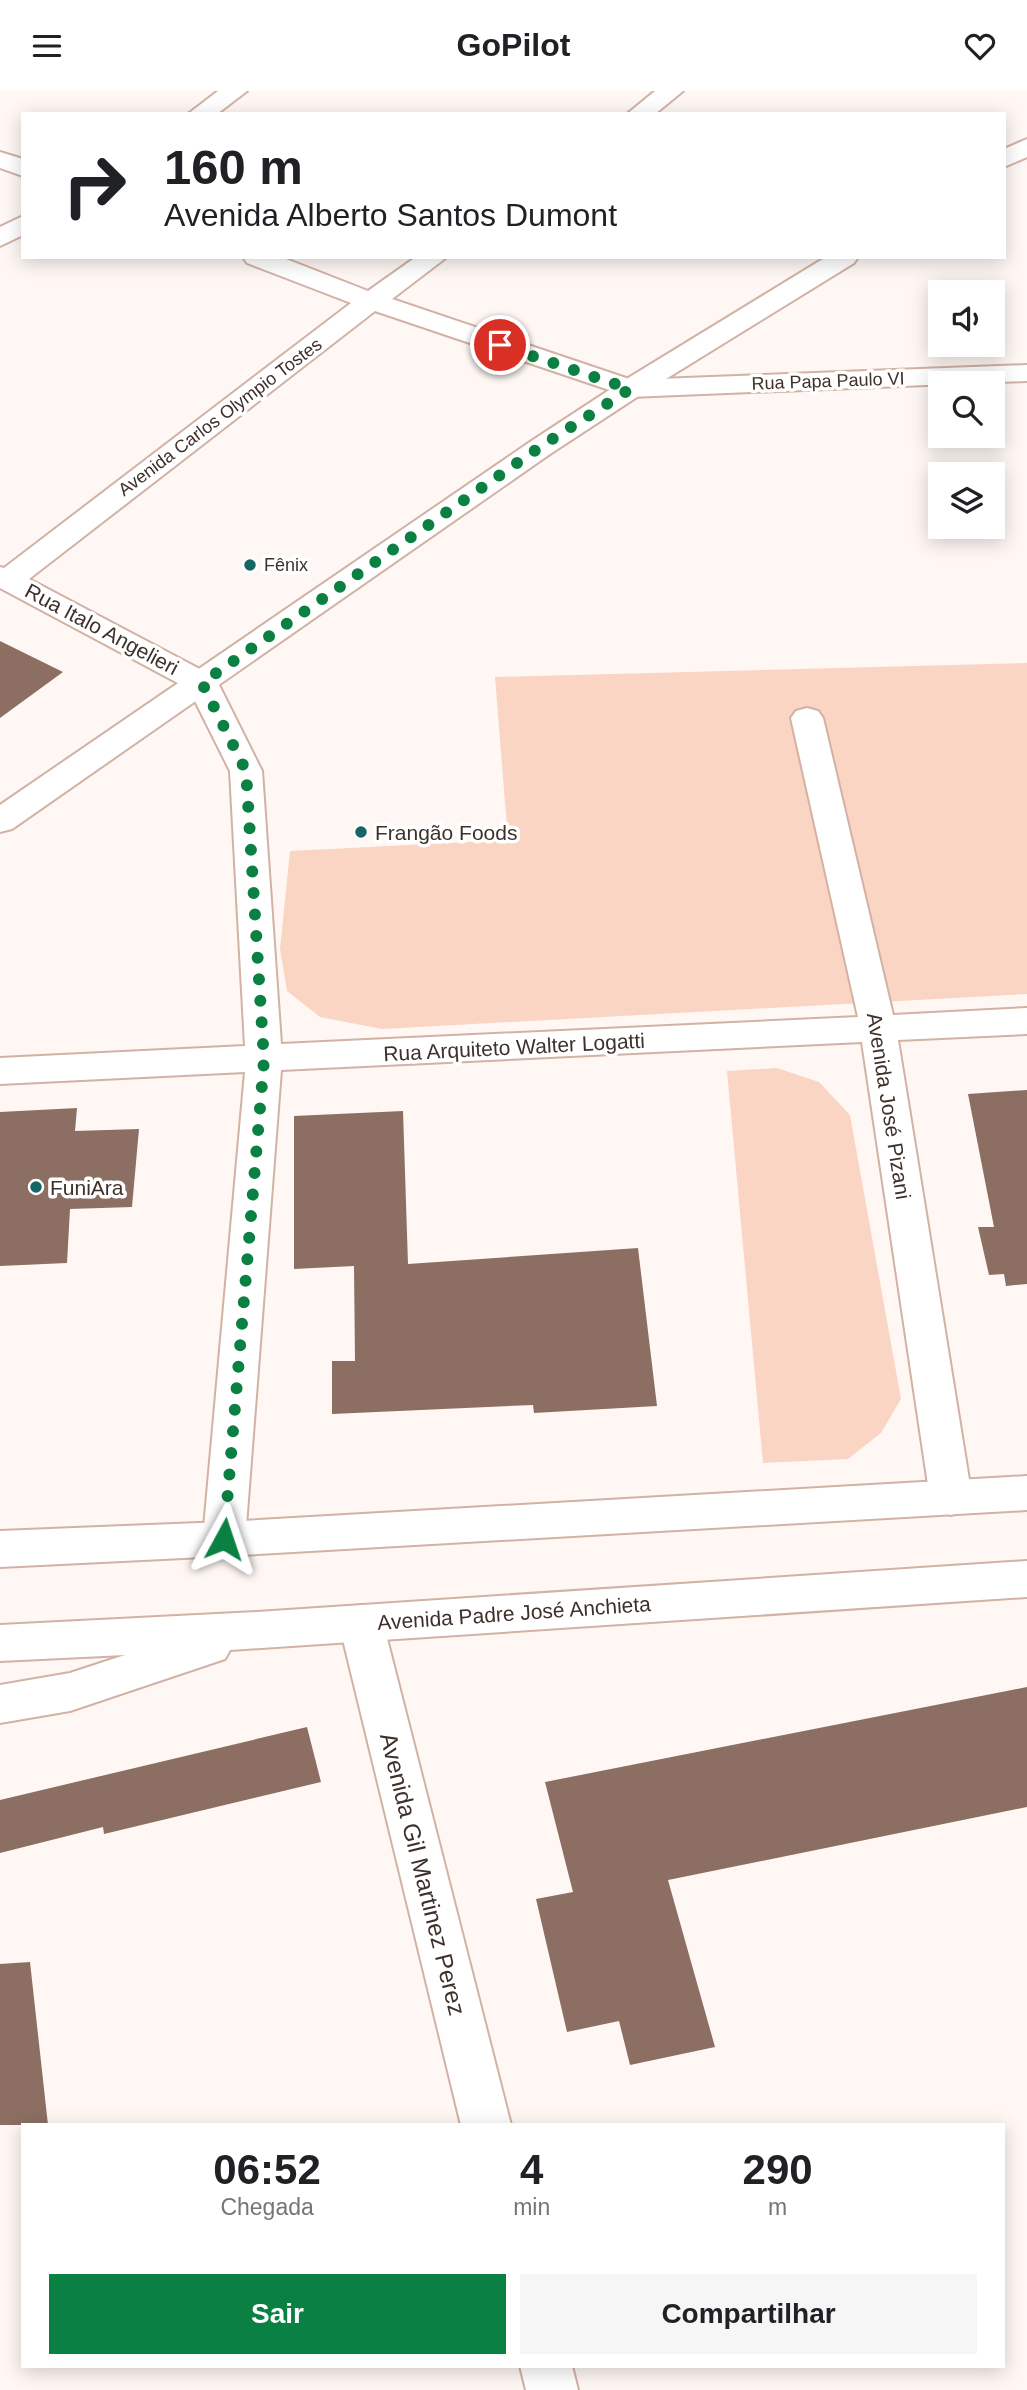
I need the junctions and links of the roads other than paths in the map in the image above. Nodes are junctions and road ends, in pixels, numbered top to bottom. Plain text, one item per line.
1 (235, 91) edge
2 (671, 91) edge
3 (203, 112) edge
4 (642, 112) edge
5 (1027, 146) edge
6 (1006, 159) edge
7 (0, 160) edge
8 (21, 167) edge
9 (21, 225) edge
10 (0, 238) edge
11 (261, 259) edge
12 (431, 259) edge
13 (842, 259) edge
14 (371, 301) junction
15 (1027, 373) edge
16 (630, 389) junction
17 (4, 578) edge
18 (202, 683) junction
19 (807, 718) dead end
20 (0, 821) edge
21 (1027, 1021) edge
22 (878, 1027) junction
23 (264, 1060) junction
24 (0, 1072) edge
25 (1027, 1493) edge
26 (951, 1498) junction
27 (224, 1539) junction
28 (0, 1549) edge
29 (1027, 1579) edge
30 (361, 1623) junction
31 (257, 1630) junction
32 (0, 1643) edge
33 (0, 1704) edge
34 (486, 2123) edge
35 (546, 2368) edge
36 (552, 2390) edge

1 - 3 street
2 - 4 street
5 - 6 street
7 - 8 street
9 - 10 street
11 - 14 street
12 - 14 street, Avenida Carlos Olympio Tostes
13 - 16 street
14 - 16 street
14 - 17 street, Avenida Carlos Olympio Tostes
15 - 16 street, Rua Papa Paulo VI
16 - 18 street
17 - 18 street, Rua Italo Angelieri
18 - 20 street
18 - 23 street
19 - 22 street, Avenida José Pizani
21 - 22 street, Rua Arquiteto Walter Logatti
22 - 23 street, Rua Arquiteto Walter Logatti
22 - 26 street, Avenida José Pizani
23 - 24 street, Rua Arquiteto Walter Logatti
23 - 27 street
25 - 26 street
26 - 27 street
27 - 28 street
29 - 30 street, Avenida Padre José Anchieta
30 - 31 street, Avenida Padre José Anchieta
30 - 34 street, Avenida Gil Martinez Perez
31 - 32 street, Avenida Padre José Anchieta
31 - 33 street
35 - 36 street

